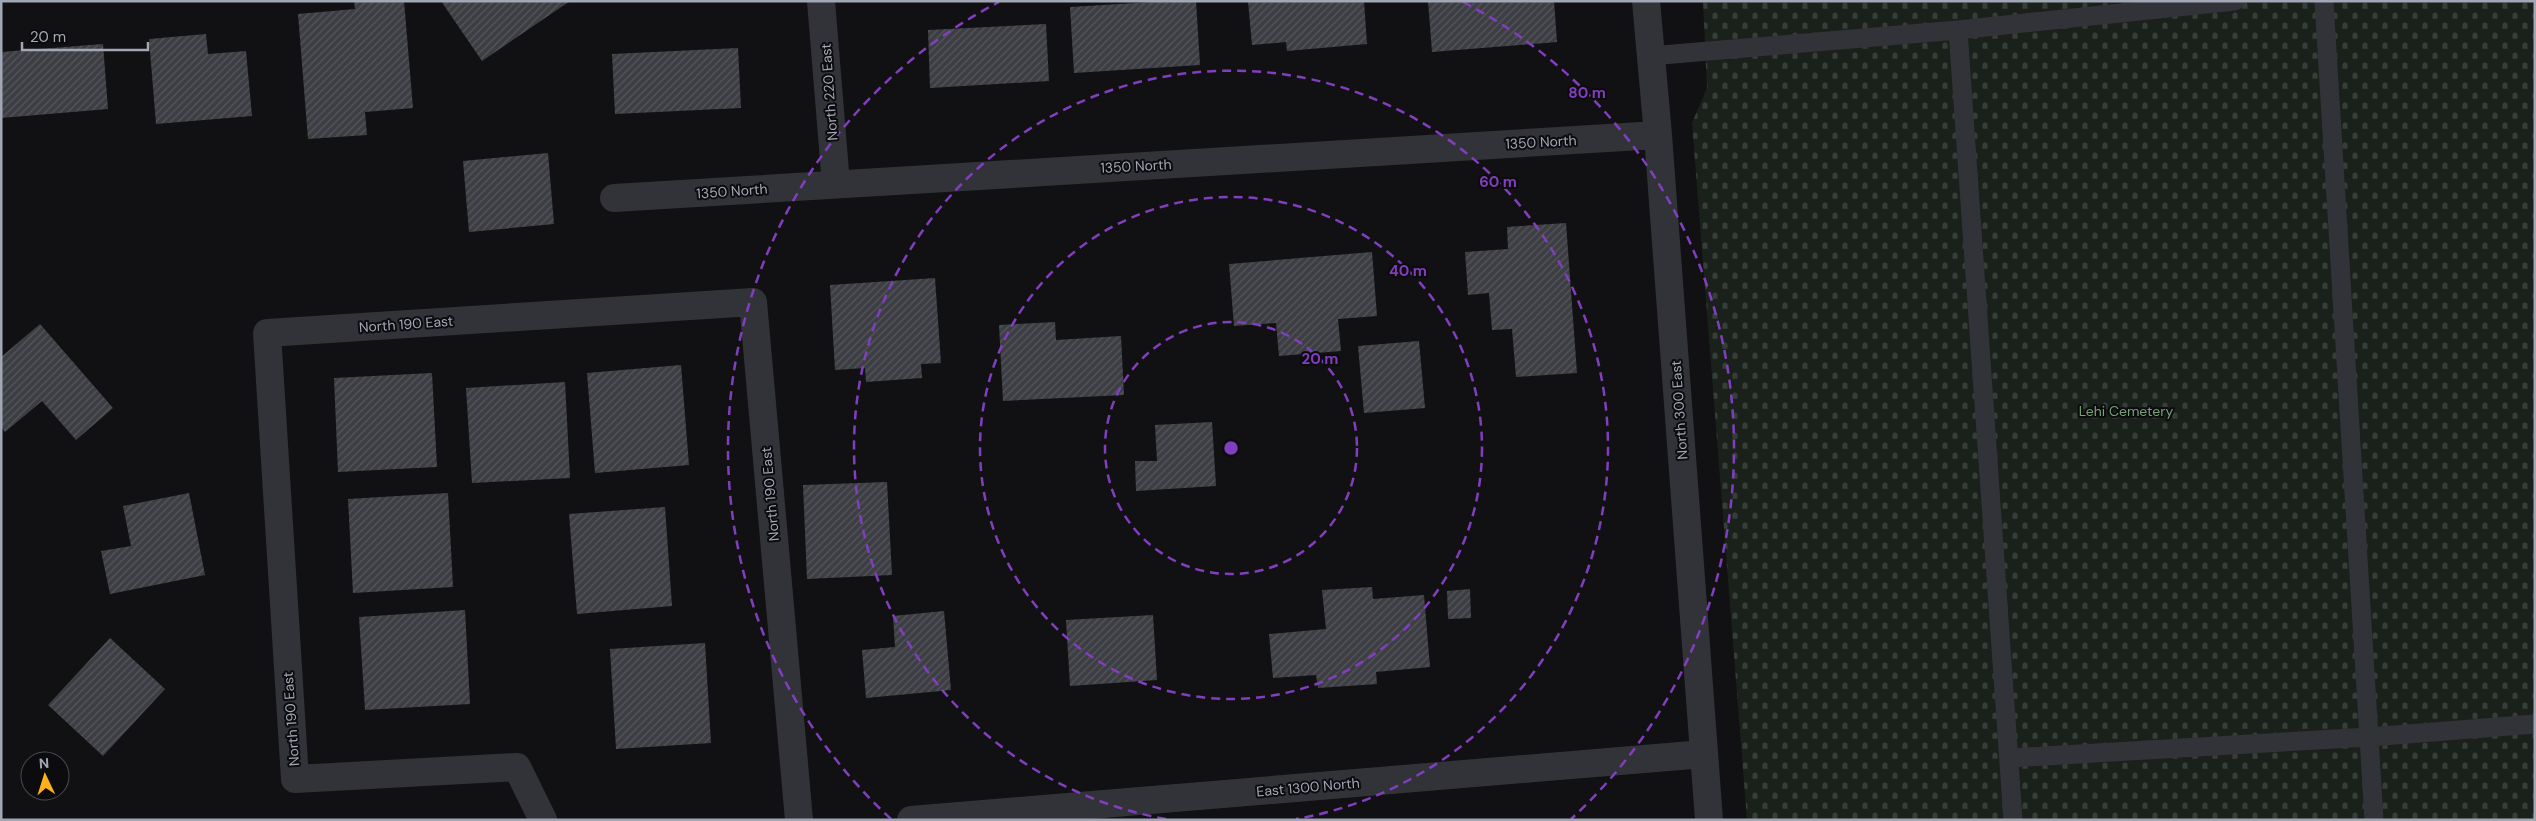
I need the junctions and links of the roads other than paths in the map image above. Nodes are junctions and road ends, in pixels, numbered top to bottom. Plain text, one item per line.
1 (821, 1) edge
2 (1646, 1) edge
3 (2235, 1) edge
4 (2324, 1) edge
5 (1958, 30) junction
6 (1650, 56) junction
7 (1658, 134) junction
8 (836, 184) junction
9 (614, 198) dead end
10 (2535, 724) edge
11 (2369, 737) junction
12 (1704, 754) junction
13 (2010, 758) junction
14 (543, 820) edge
15 (799, 820) edge
16 (911, 820) edge
17 (1709, 820) edge
18 (2013, 820) edge
19 (2374, 820) edge

1 - 8 street, North 220 East
2 - 6 street, North 300 East
3 - 5 lane
4 - 11 lane
5 - 6 lane
5 - 13 lane
6 - 7 street, North 300 East
7 - 8 street, 1350 North
7 - 12 street, North 300 East
8 - 9 street, 1350 North
10 - 11 lane
11 - 13 lane
11 - 19 lane
12 - 16 street, East 1300 North
12 - 17 street, North 300 East
13 - 18 lane
14 - 15 street, North 190 East

